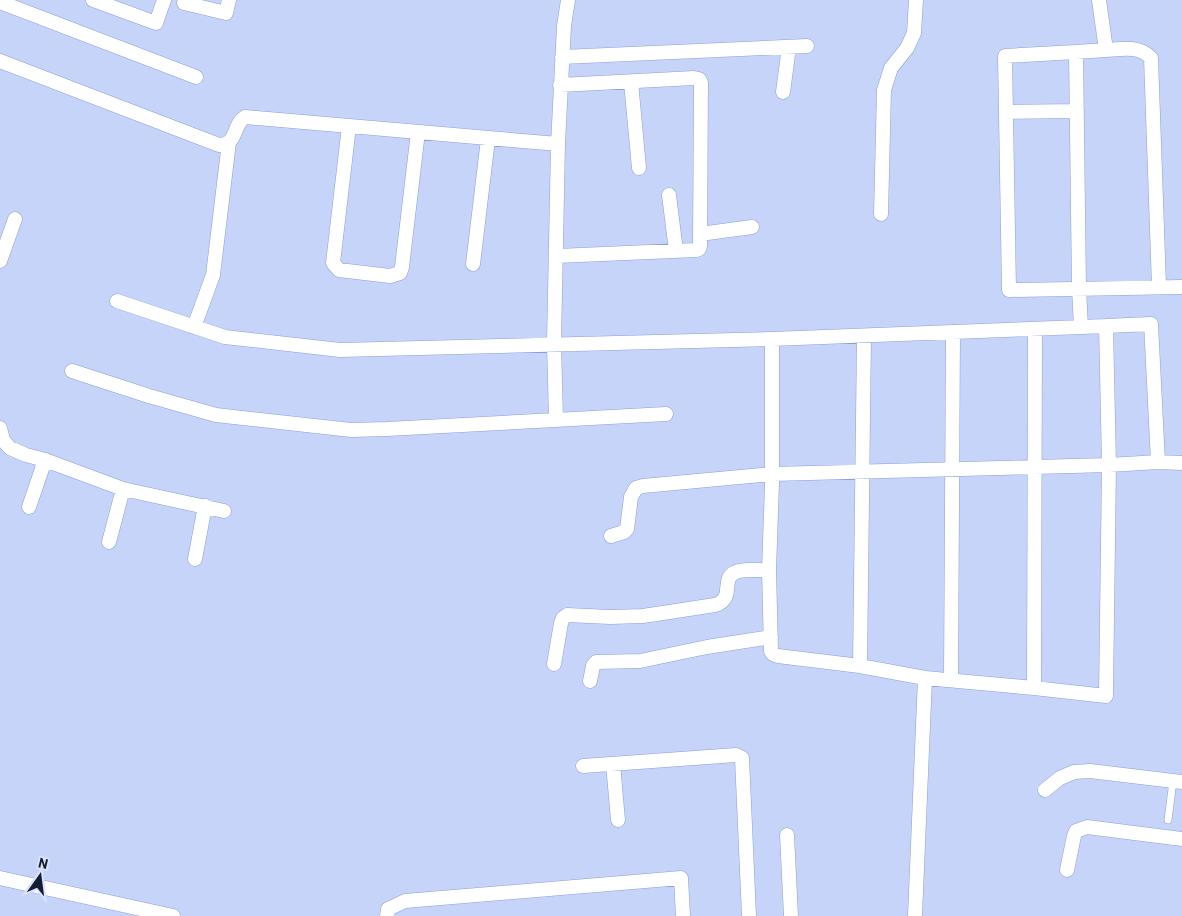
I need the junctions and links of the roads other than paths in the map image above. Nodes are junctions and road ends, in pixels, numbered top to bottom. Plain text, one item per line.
1 (93, 0) edge
2 (164, 0) edge
3 (229, 0) edge
4 (568, 0) edge
5 (916, 0) edge
6 (1099, 0) edge
7 (0, 2) edge
8 (184, 3) dead end
9 (807, 46) dead end
10 (789, 47) junction
11 (1106, 50) junction
12 (1076, 52) junction
13 (562, 57) junction
14 (0, 61) edge
15 (196, 77) dead end
16 (631, 82) junction
17 (560, 85) junction
18 (783, 92) dead end
19 (1077, 111) junction
20 (1006, 112) junction
21 (348, 126) junction
22 (418, 132) junction
23 (488, 139) junction
24 (229, 142) junction
25 (558, 144) junction
26 (639, 168) dead end
27 (669, 195) dead end
28 (881, 214) dead end
29 (15, 219) dead end
30 (752, 226) dead end
31 (700, 234) junction
32 (676, 251) junction
33 (557, 256) junction
34 (0, 261) edge
35 (473, 264) dead end
36 (1159, 286) junction
37 (1182, 287) edge
38 (1079, 288) junction
39 (116, 301) dead end
40 (1106, 326) junction
41 (194, 327) junction
42 (1081, 327) junction
43 (1035, 330) junction
44 (953, 332) junction
45 (864, 336) junction
46 (772, 338) junction
47 (554, 343) junction
48 (72, 370) dead end
49 (666, 414) dead end
50 (556, 419) junction
51 (0, 428) edge
52 (45, 460) junction
53 (1158, 462) junction
54 (1182, 463) edge
55 (1109, 465) junction
56 (1034, 466) junction
57 (953, 468) junction
58 (863, 472) junction
59 (772, 474) junction
60 (123, 489) junction
61 (205, 506) junction
62 (29, 507) dead end
63 (224, 510) dead end
64 (610, 536) dead end
65 (109, 542) dead end
66 (195, 559) dead end
67 (769, 570) junction
68 (770, 637) junction
69 (554, 664) dead end
70 (860, 666) junction
71 (925, 678) junction
72 (951, 680) junction
73 (590, 681) dead end
74 (1034, 688) junction
75 (613, 764) junction
76 (583, 766) dead end
77 (1178, 782) edge
78 (1045, 790) dead end
79 (618, 820) dead end
80 (1168, 820) dead end
81 (787, 835) dead end
82 (1182, 839) edge
83 (1067, 870) dead end
84 (0, 878) edge
85 (173, 916) edge
86 (386, 916) edge
87 (683, 916) edge
88 (749, 916) edge
89 (791, 916) edge
90 (914, 916) edge

1 - 2 street
3 - 8 street
4 - 13 street
5 - 28 street
6 - 11 street
7 - 15 street
9 - 10 street
10 - 13 street
10 - 18 street
11 - 12 street
11 - 36 street
12 - 19 street
12 - 20 street
13 - 17 street
14 - 24 street
16 - 17 street
16 - 26 street
16 - 31 street
17 - 25 street
19 - 20 street
19 - 38 street
20 - 38 street
21 - 22 street
21 - 22 street
21 - 24 street
22 - 23 street
23 - 25 street
23 - 35 street
24 - 41 street
25 - 33 street
27 - 32 street
29 - 34 street
30 - 31 street
31 - 32 street
32 - 33 street
33 - 47 street
36 - 37 street
36 - 38 street
38 - 42 street
39 - 41 street
40 - 42 street
40 - 53 street
40 - 55 street
41 - 47 street
42 - 43 street
43 - 44 street
43 - 56 street
44 - 45 street
44 - 57 street
45 - 46 street
45 - 58 street
46 - 47 street
46 - 59 street
47 - 50 street
48 - 50 street
49 - 50 street
51 - 52 street
52 - 60 street
52 - 62 street
53 - 54 street
53 - 55 street
55 - 56 street
55 - 74 street
56 - 57 street
56 - 74 street
57 - 58 street
57 - 72 street
58 - 59 street
58 - 70 street
59 - 64 street
59 - 67 street
60 - 61 street
60 - 65 street
61 - 63 street
61 - 66 street
67 - 68 street
67 - 69 street
68 - 70 street
68 - 73 street
70 - 71 street
71 - 72 street
71 - 90 street
72 - 74 street
75 - 76 street
75 - 79 street
75 - 88 street
77 - 78 street
77 - 80 lane
81 - 89 street
82 - 83 street
84 - 85 street
86 - 87 street

